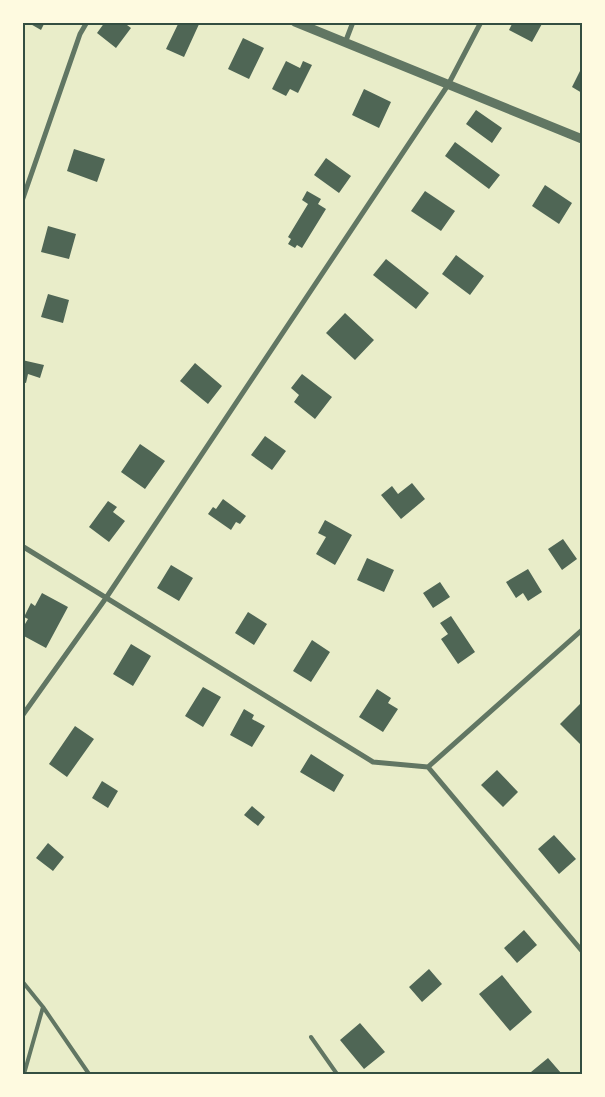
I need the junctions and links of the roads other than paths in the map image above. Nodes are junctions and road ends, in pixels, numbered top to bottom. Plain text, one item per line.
1 (87, 22) edge
2 (295, 22) edge
3 (353, 22) edge
4 (481, 22) edge
5 (346, 43) junction
6 (448, 85) junction
7 (582, 139) edge
8 (22, 201) edge
9 (22, 546) edge
10 (106, 598) junction
11 (582, 630) edge
12 (22, 716) edge
13 (428, 767) junction
14 (582, 950) edge
15 (22, 981) edge
16 (43, 1008) junction
17 (311, 1037) dead end
18 (24, 1074) edge
19 (89, 1074) edge
20 (337, 1074) edge

1 - 8 street
2 - 5 street
3 - 5 street
4 - 6 street
5 - 6 street
6 - 7 street
6 - 10 street
9 - 10 street
10 - 12 street
10 - 13 street
11 - 13 street
13 - 14 street
15 - 16 lane
16 - 18 lane
16 - 19 lane
17 - 20 lane

